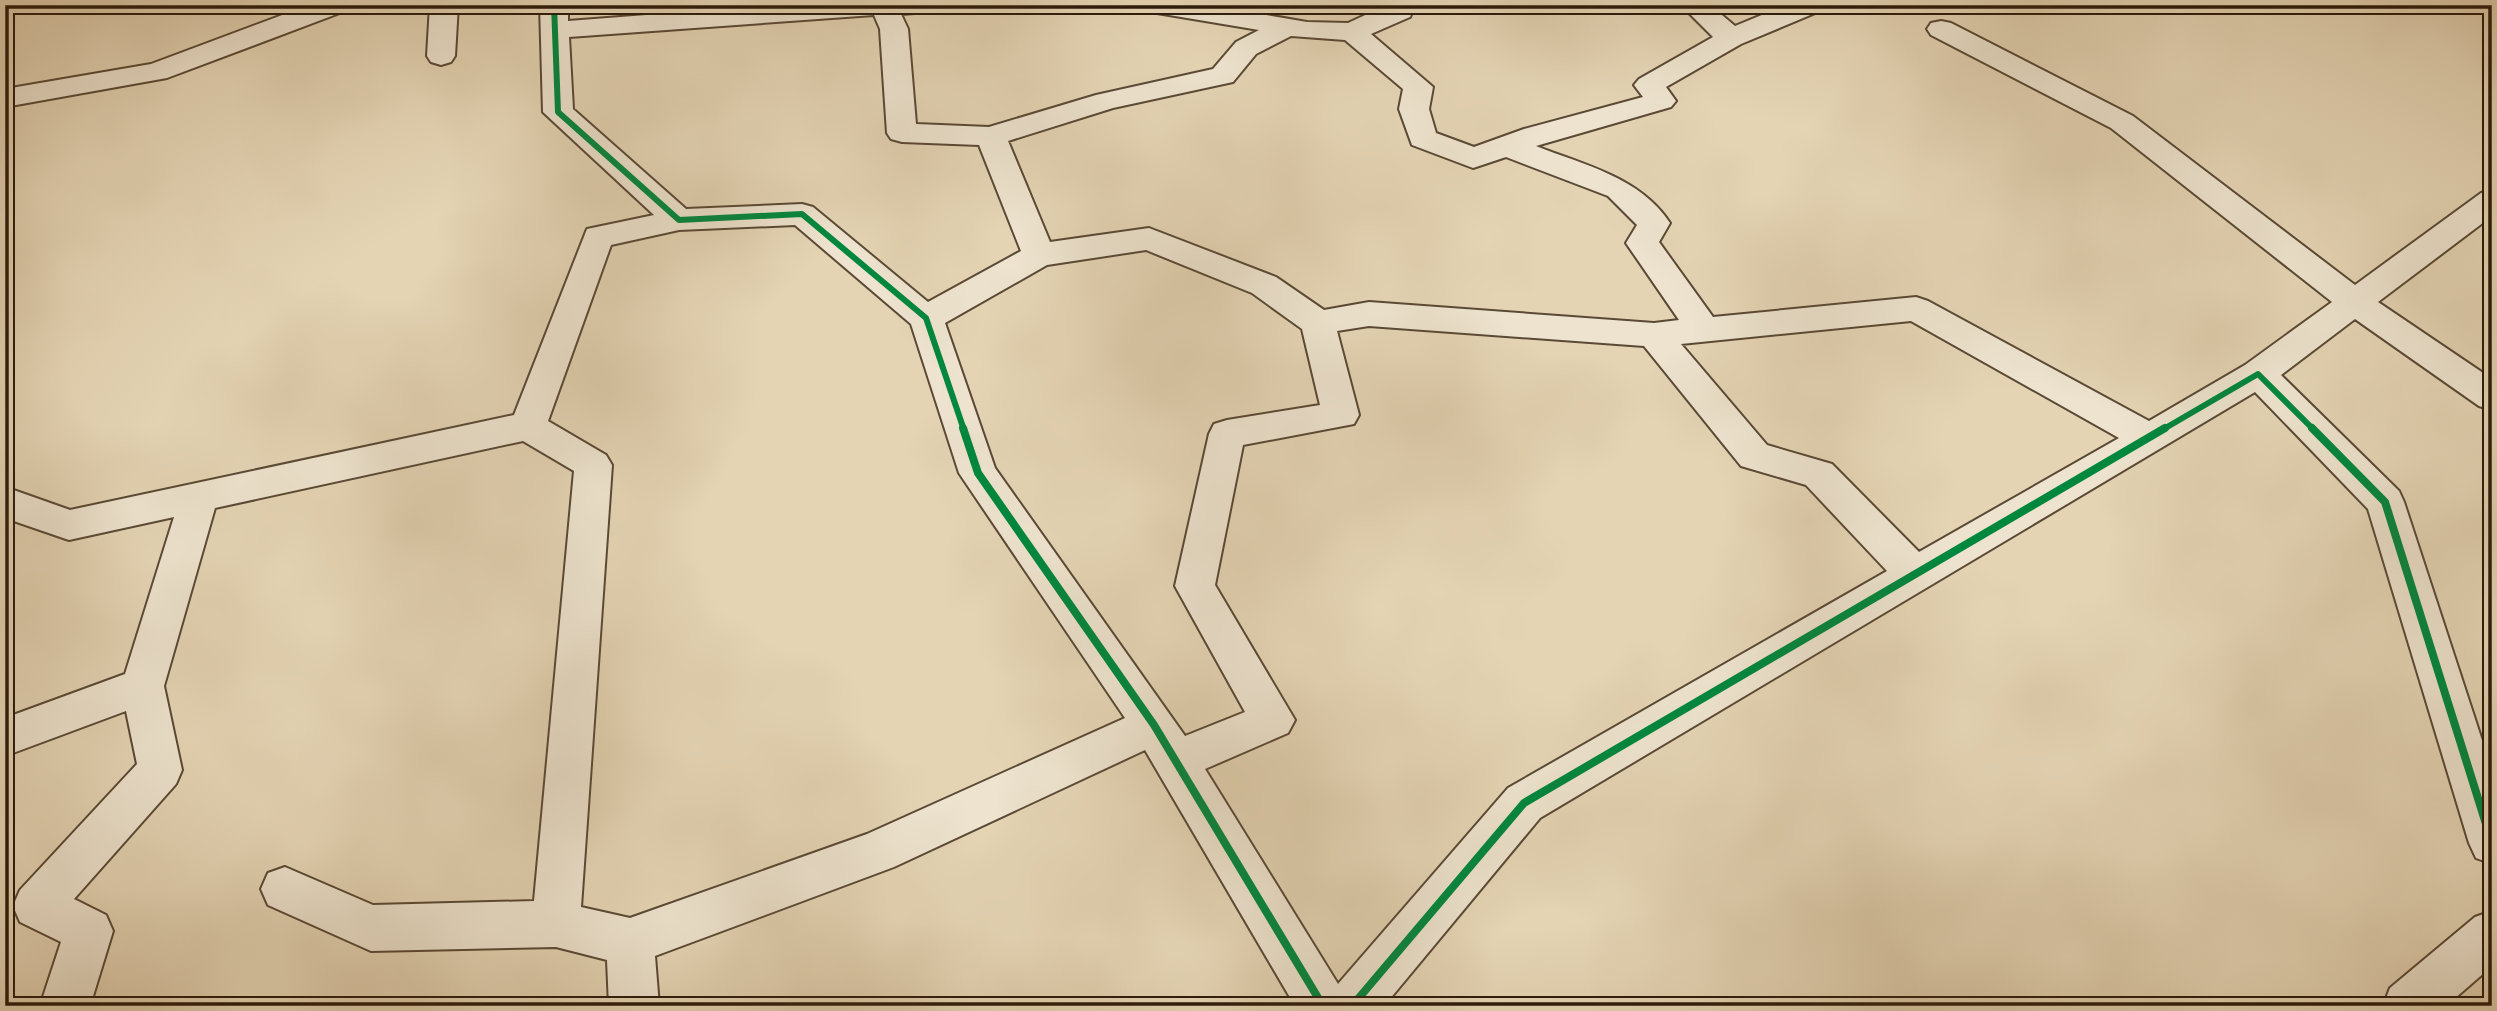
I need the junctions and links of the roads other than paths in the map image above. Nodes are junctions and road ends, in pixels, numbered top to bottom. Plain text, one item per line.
1 (335, 5) edge
2 (444, 5) edge
3 (933, 5) edge
4 (1157, 5) edge
5 (1401, 5) edge
6 (1695, 5) edge
7 (1810, 5) edge
8 (884, 6) edge
9 (554, 18) edge
10 (1287, 27) junction
11 (1941, 29) dead end
12 (1352, 32) junction
13 (1731, 38) junction
14 (441, 56) dead end
15 (5, 98) edge
16 (991, 136) junction
17 (1507, 146) junction
18 (2492, 200) edge
19 (679, 220) junction
20 (1039, 255) junction
21 (2355, 302) junction
22 (926, 318) junction
23 (1318, 323) junction
24 (1704, 330) junction
25 (1654, 335) junction
26 (2258, 374) junction
27 (2492, 397) edge
28 (528, 426) junction
29 (2148, 438) junction
30 (199, 497) junction
31 (5, 502) edge
32 (1915, 574) junction
33 (143, 686) junction
34 (5, 737) edge
35 (1165, 742) junction
36 (2492, 843) edge
37 (285, 889) dead end
38 (556, 924) junction
39 (630, 942) junction
40 (2487, 950) edge
41 (65, 1006) edge
42 (634, 1006) edge
43 (1323, 1006) edge
44 (1352, 1006) edge
45 (2408, 1006) edge

1 - 15 street
2 - 14 street
3 - 8 street
4 - 10 street
5 - 12 street
6 - 13 street
7 - 13 street
8 - 9 street
8 - 16 street
9 - 19 street
10 - 12 street
10 - 16 street
11 - 21 street
12 - 17 street
13 - 17 street
16 - 20 street
17 - 24 street
18 - 21 street
19 - 22 street
19 - 28 street
20 - 22 street
20 - 23 street
21 - 26 street
21 - 27 street
22 - 35 street
23 - 25 street
23 - 35 street
24 - 25 street
24 - 29 street
25 - 32 street
26 - 29 street
26 - 36 street
28 - 30 street
28 - 38 street
29 - 32 street
30 - 31 street
30 - 33 street
32 - 44 street
33 - 34 street
33 - 41 street
35 - 39 street
35 - 43 street
37 - 38 street
38 - 39 street
39 - 42 street
40 - 45 street

